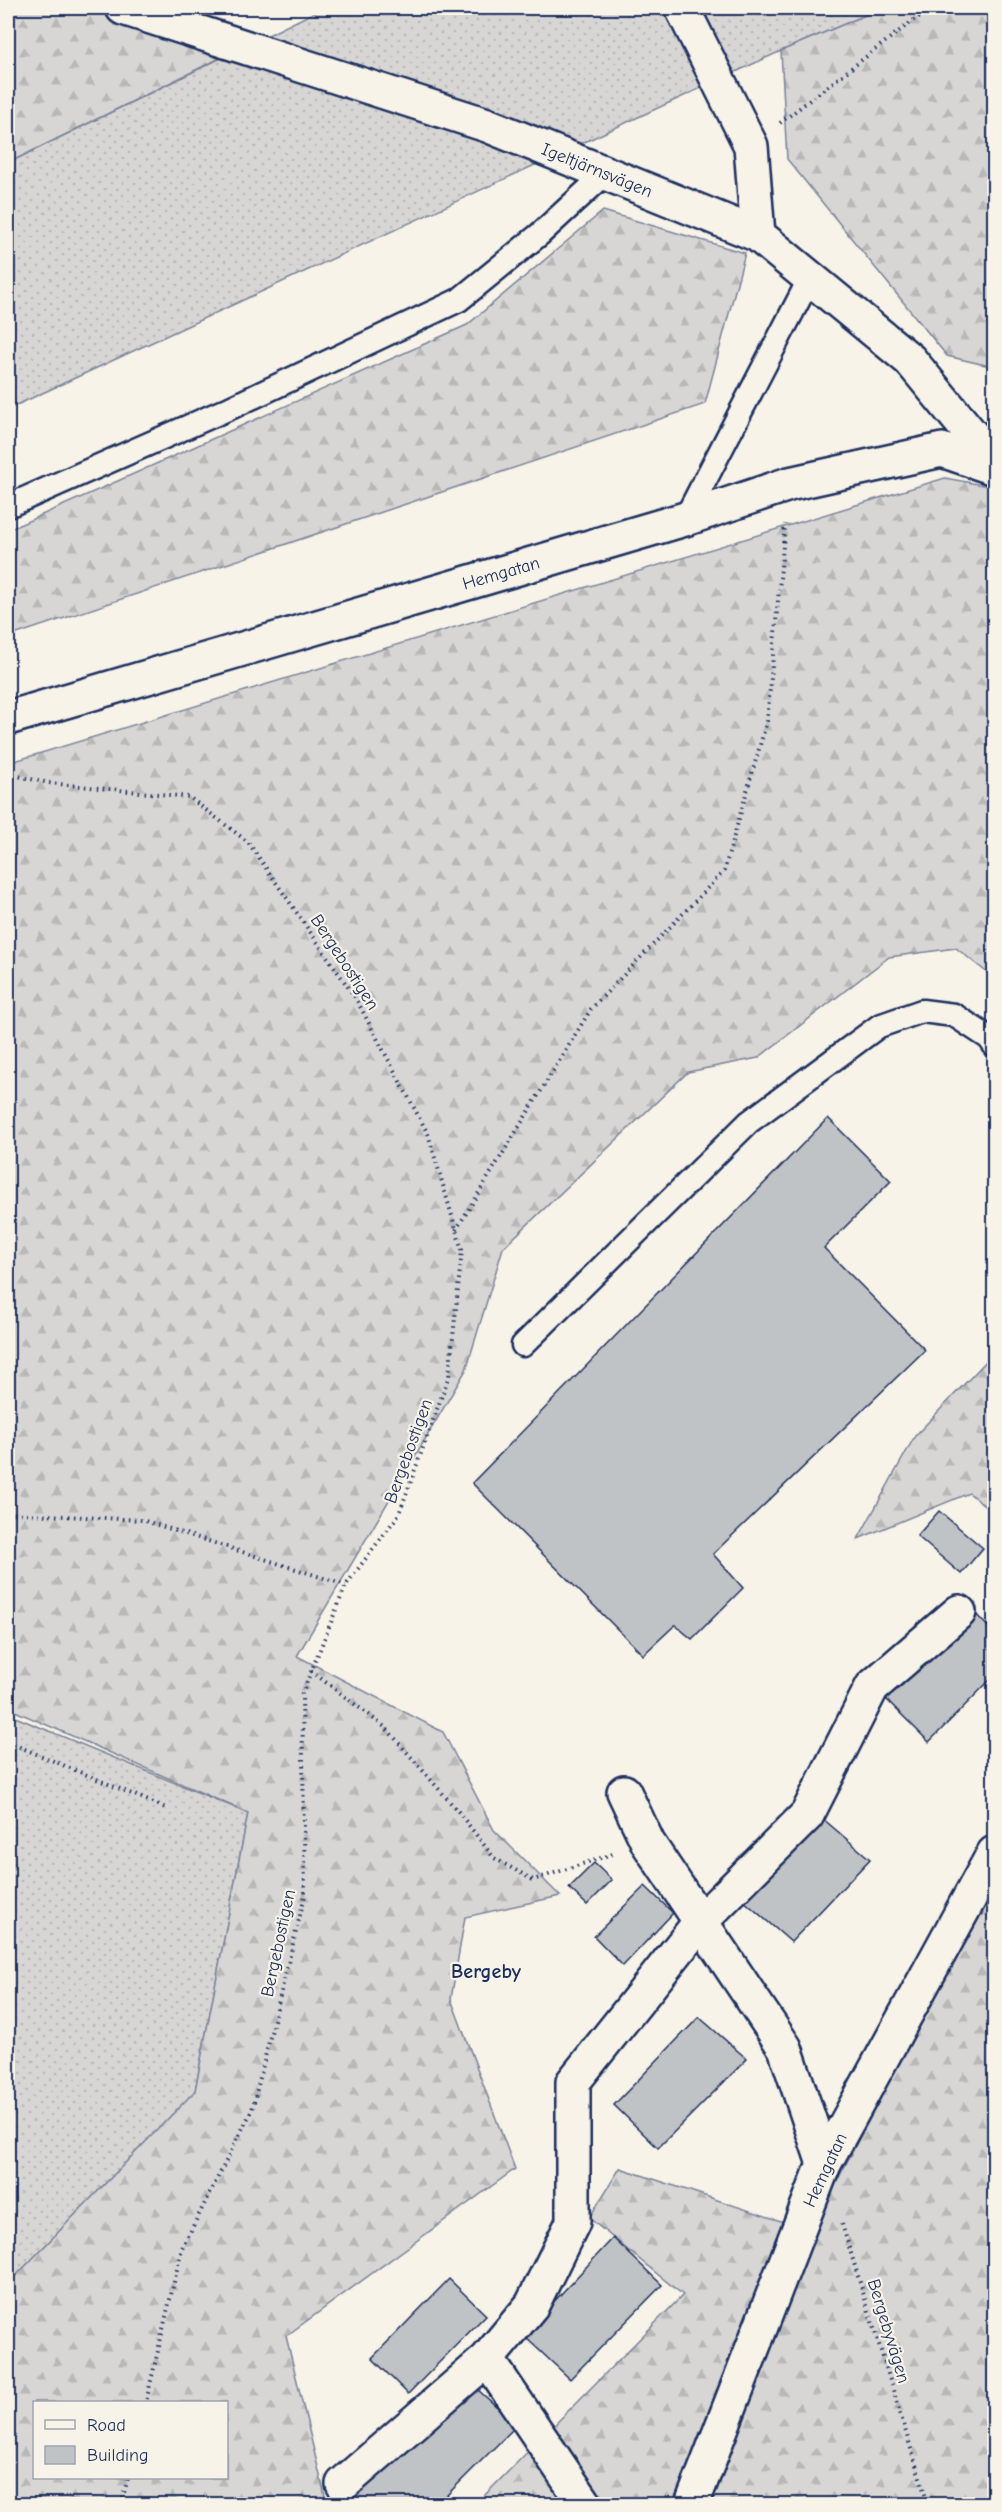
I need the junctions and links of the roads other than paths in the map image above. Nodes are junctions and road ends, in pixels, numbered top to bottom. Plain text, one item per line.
1 (123, 8) edge
2 (682, 8) edge
3 (606, 173) junction
4 (758, 235) junction
5 (810, 278) junction
6 (994, 462) edge
7 (994, 468) edge
8 (8, 506) edge
9 (685, 519) junction
10 (8, 718) edge
11 (994, 1045) edge
12 (523, 1345) dead end
13 (959, 1612) dead end
14 (624, 1792) dead end
15 (994, 1853) edge
16 (701, 1921) junction
17 (824, 2164) junction
18 (487, 2359) junction
19 (343, 2484) dead end
20 (585, 2505) edge
21 (693, 2505) edge

1 - 3 street, Igeltjärnsvägen
2 - 4 street
3 - 4 street, Igeltjärnsvägen
3 - 8 lane
4 - 5 street, Igeltjärnsvägen
5 - 6 street, Igeltjärnsvägen
5 - 9 lane
7 - 9 street, Hemgatan
9 - 10 street, Hemgatan
11 - 12 lane
13 - 16 street
14 - 16 street
15 - 17 street, Hemgatan
16 - 17 street
16 - 18 street
17 - 21 street, Hemgatan
18 - 19 street
18 - 20 street

